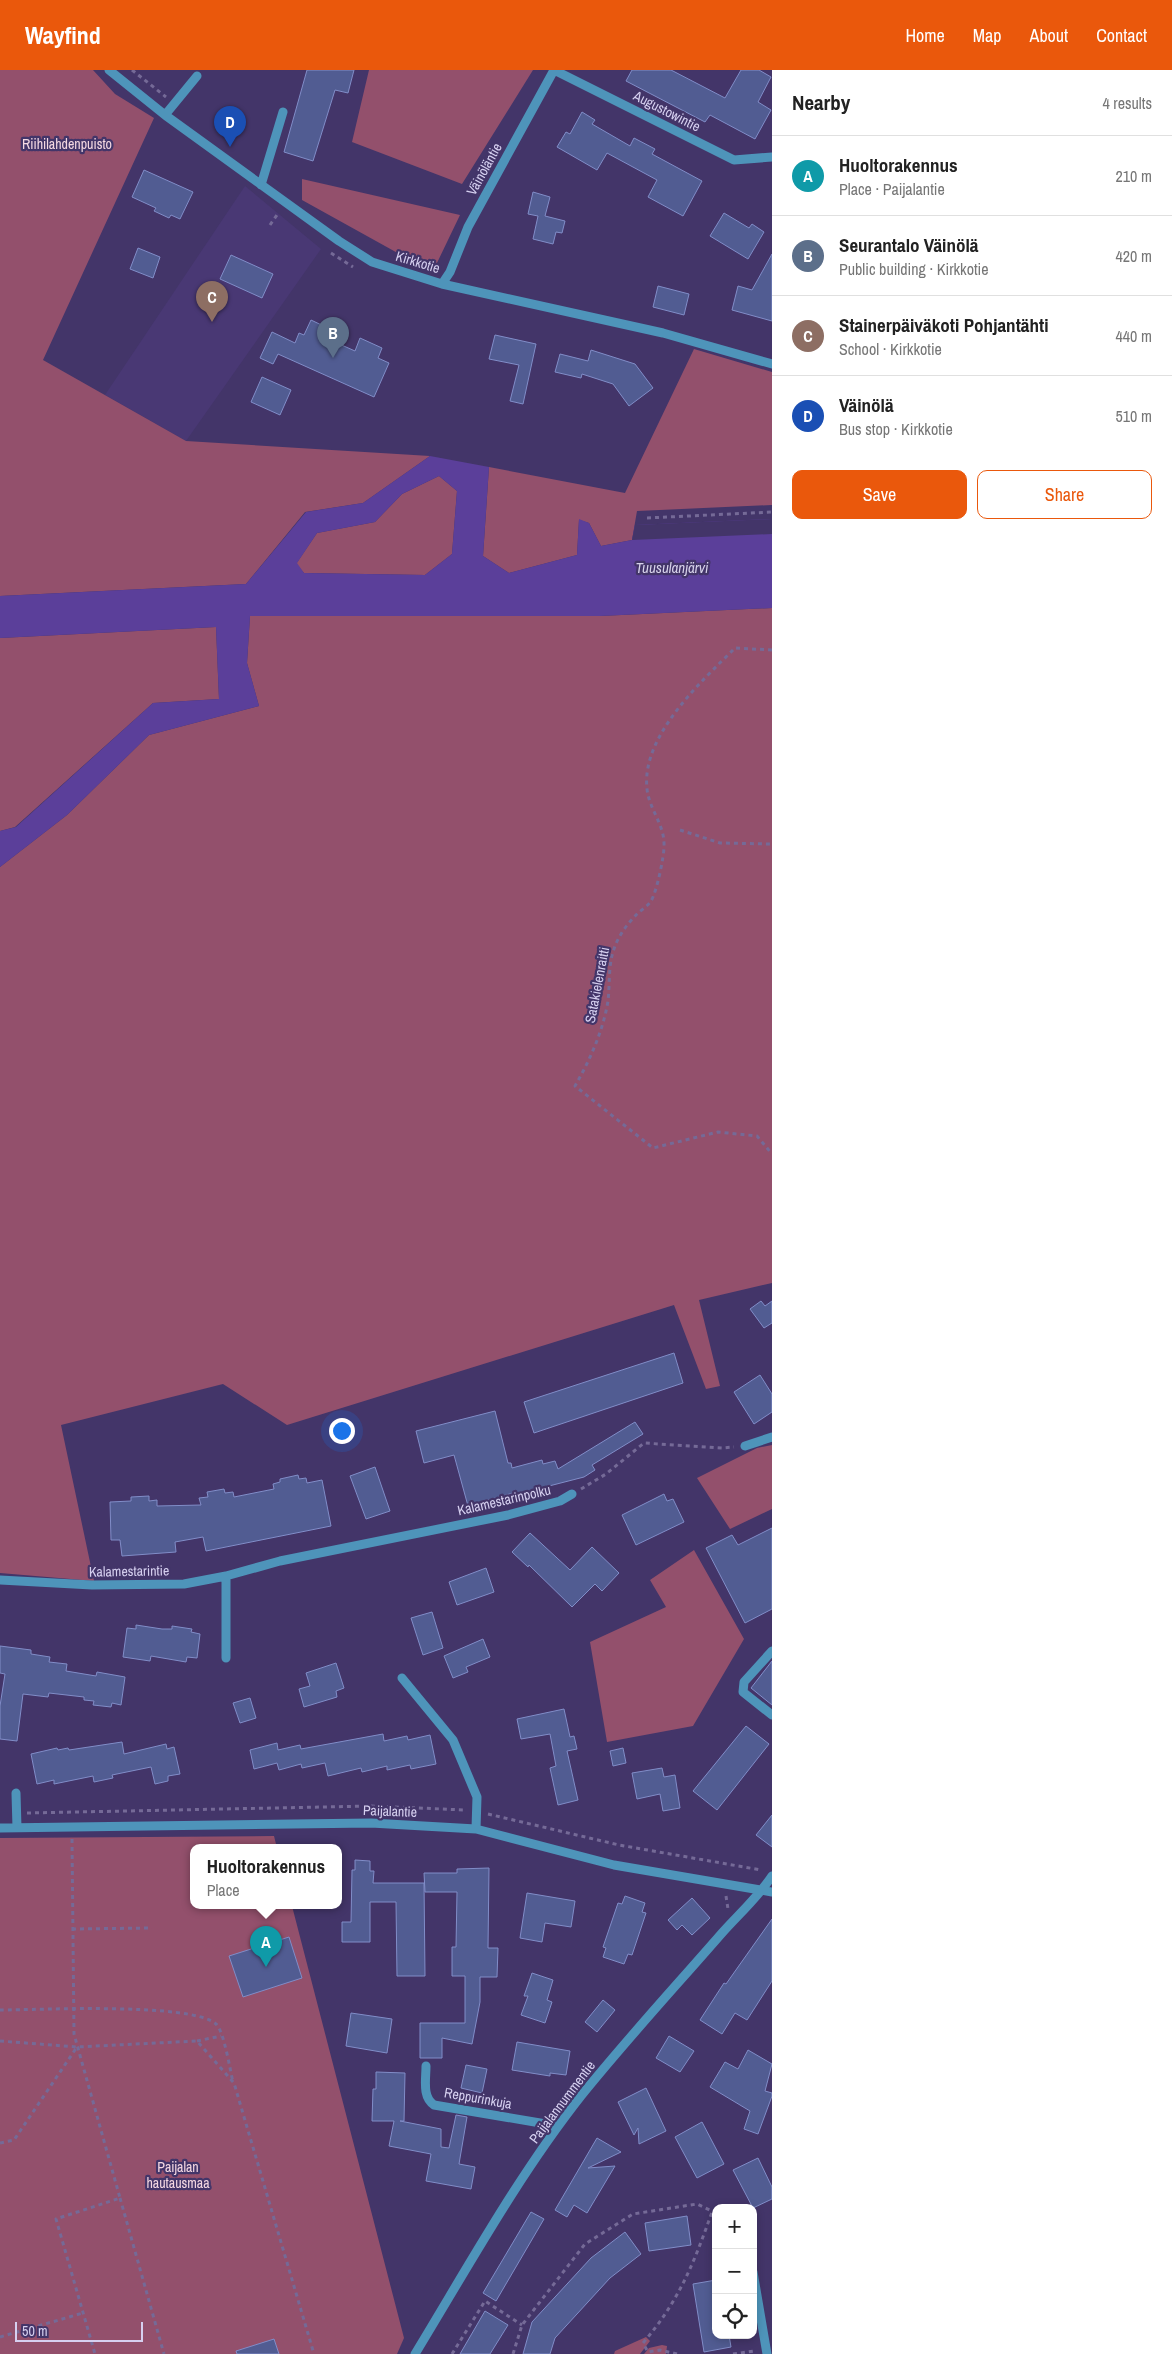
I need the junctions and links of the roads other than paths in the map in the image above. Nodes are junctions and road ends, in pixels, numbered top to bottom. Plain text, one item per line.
1 (109, 70) edge
2 (554, 70) edge
3 (197, 76) dead end
4 (282, 112) dead end
5 (165, 115) junction
6 (772, 156) edge
7 (261, 185) junction
8 (442, 284) junction
9 (772, 364) edge
10 (772, 1437) edge
11 (745, 1446) road end
12 (572, 1494) road end
13 (257, 1568) joint
14 (226, 1576) junction
15 (0, 1580) edge
16 (772, 1651) edge
17 (226, 1658) dead end
18 (402, 1678) dead end
19 (772, 1715) edge
20 (16, 1793) dead end
21 (0, 1828) edge
22 (17, 1828) junction
23 (476, 1829) junction
24 (772, 1876) edge
25 (762, 1890) junction
26 (772, 1892) edge
27 (426, 2066) dead end
28 (558, 2126) junction
29 (757, 2294) edge
30 (415, 2354) edge
31 (767, 2354) edge

1 - 5 street, Kirkkotie
2 - 6 street, Augustowintie
2 - 8 street, Väinöläntie
3 - 5 street
4 - 7 street
5 - 7 street, Kirkkotie
7 - 8 street, Kirkkotie
8 - 9 street, Kirkkotie
10 - 11 street
12 - 13 street, Kalamestarinpolku
13 - 14 street, Kalamestarintie
14 - 15 street, Kalamestarintie
14 - 17 street
16 - 19 street
18 - 23 street
20 - 22 street
21 - 22 street, Paijalantie
22 - 23 street, Paijalantie
23 - 25 street, Paijalantie
24 - 25 street, Paijalannummentie
25 - 26 street, Paijalantie
25 - 28 street, Paijalannummentie
27 - 28 street, Reppurinkuja
28 - 30 street, Paijalannummentie
29 - 31 street

